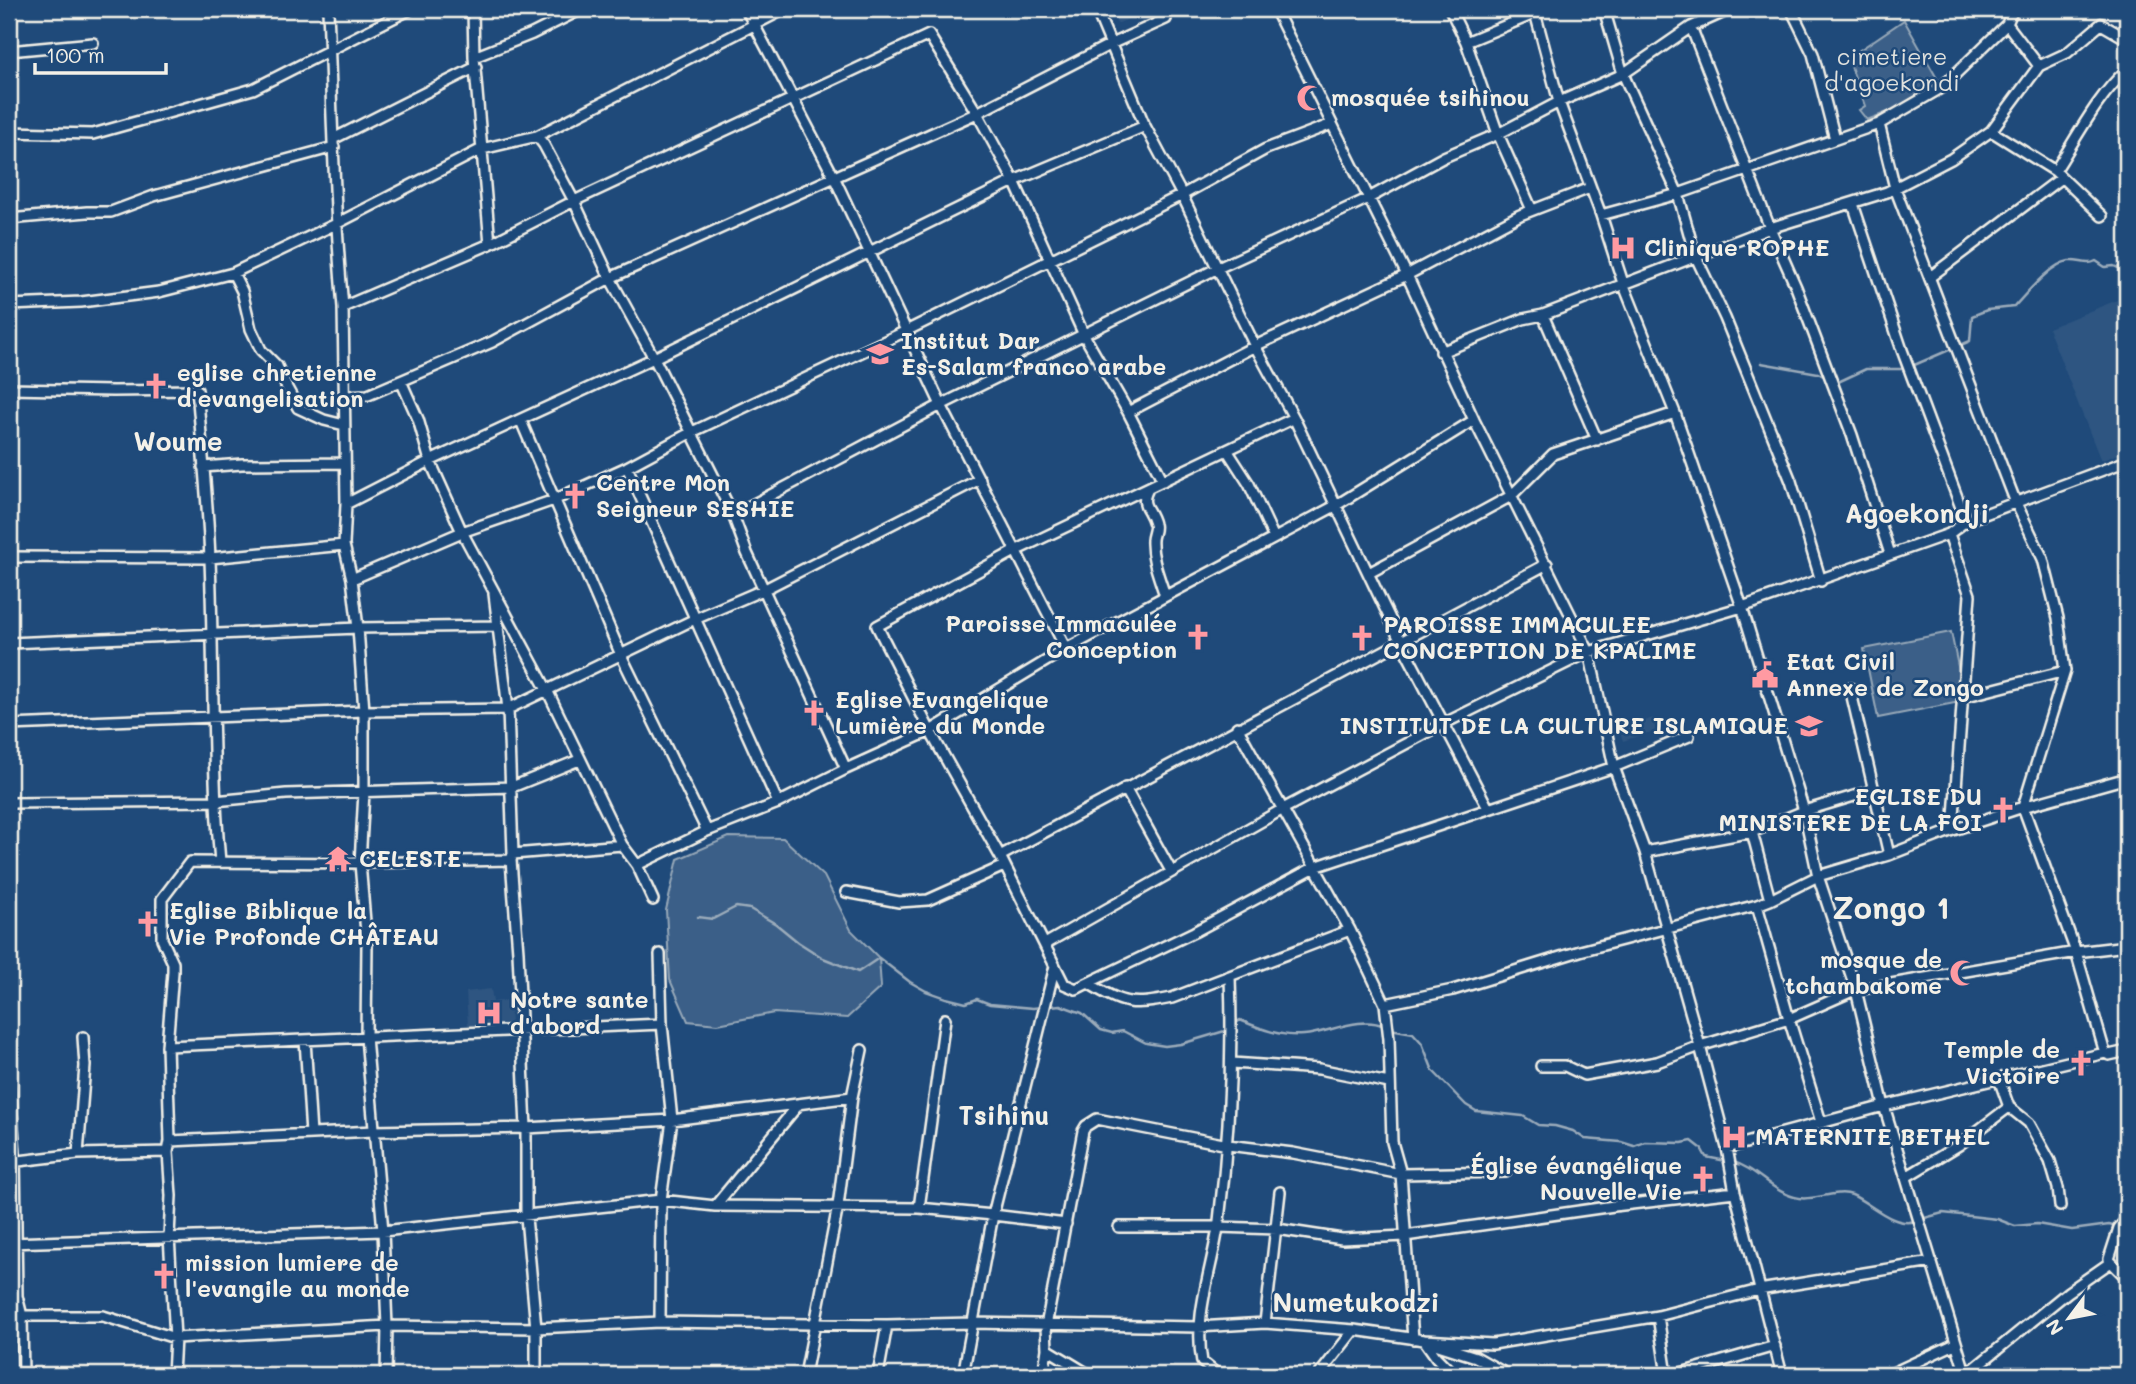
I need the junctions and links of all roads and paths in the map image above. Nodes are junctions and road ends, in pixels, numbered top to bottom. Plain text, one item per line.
1 (328, 9) edge
2 (411, 9) edge
3 (473, 9) edge
4 (582, 9) edge
5 (746, 9) edge
6 (785, 9) edge
7 (1096, 9) edge
8 (1275, 9) edge
9 (1450, 9) edge
10 (1604, 9) edge
11 (1731, 9) edge
12 (1791, 9) edge
13 (2013, 9) edge
14 (1535, 11) edge
15 (1166, 19) dead end
16 (754, 24) junction
17 (2007, 24) junction
18 (1691, 27) junction
19 (2127, 39) edge
20 (1466, 42) junction
21 (93, 43) dead end
22 (1111, 44) junction
23 (330, 50) junction
24 (9, 51) edge
25 (475, 62) junction
26 (2039, 66) junction
27 (2127, 70) edge
28 (1623, 74) junction
29 (793, 99) junction
30 (1559, 102) junction
31 (976, 113) junction
32 (1332, 124) junction
33 (1879, 124) junction
34 (1145, 126) junction
35 (1991, 131) junction
36 (9, 132) edge
37 (1499, 134) junction
38 (537, 136) junction
39 (1835, 139) junction
40 (335, 142) junction
41 (482, 149) junction
42 (1748, 169) junction
43 (2058, 174) junction
44 (834, 177) junction
45 (1014, 181) junction
46 (1590, 188) junction
47 (1895, 188) junction
48 (1678, 194) junction
49 (1182, 195) junction
50 (1369, 198) junction
51 (575, 201) junction
52 (1853, 204) junction
53 (1532, 210) junction
54 (1601, 215) junction
55 (2102, 216) dead end
56 (9, 219) edge
57 (336, 224) junction
58 (1770, 228) junction
59 (490, 244) junction
60 (870, 252) junction
61 (1695, 256) junction
62 (1049, 259) junction
63 (1218, 268) junction
64 (233, 273) junction
65 (1406, 275) junction
66 (1930, 277) junction
67 (610, 278) junction
68 (1623, 283) junction
69 (9, 305) edge
70 (343, 307) junction
71 (1543, 315) junction
72 (906, 331) junction
73 (1084, 335) junction
74 (1255, 346) junction
75 (1441, 352) junction
76 (654, 358) junction
77 (401, 381) junction
78 (9, 389) edge
79 (344, 396) junction
80 (941, 405) junction
81 (1128, 412) junction
82 (1675, 413) junction
83 (1294, 418) junction
84 (1474, 420) junction
85 (521, 421) junction
86 (344, 425) junction
87 (692, 432) junction
88 (1597, 440) junction
89 (1227, 450) junction
90 (430, 461) junction
91 (2127, 461) edge
92 (345, 463) junction
93 (203, 467) junction
94 (628, 467) junction
95 (980, 479) junction
96 (1163, 481) junction
97 (1149, 487) junction
98 (1511, 496) junction
99 (554, 500) junction
100 (2016, 503) junction
101 (346, 504) junction
102 (1335, 506) junction
103 (733, 515) junction
104 (1966, 521) junction
105 (462, 532) junction
106 (1949, 534) junction
107 (1274, 538) junction
108 (344, 545) junction
109 (1015, 551) junction
110 (1890, 554) junction
111 (9, 558) edge
112 (210, 558) junction
113 (1546, 564) junction
114 (1369, 573) junction
115 (352, 579) junction
116 (1821, 581) junction
117 (765, 589) junction
118 (494, 594) junction
119 (1165, 596) junction
120 (1742, 607) junction
121 (695, 620) junction
122 (499, 626) junction
123 (358, 628) junction
124 (212, 636) junction
125 (1401, 642) junction
126 (9, 643) edge
127 (1066, 649) junction
128 (1589, 652) junction
129 (621, 655) junction
130 (2065, 671) junction
131 (1850, 688) dead end
132 (547, 690) junction
133 (1963, 697) junction
134 (508, 709) junction
135 (364, 711) junction
136 (212, 719) junction
137 (1444, 723) junction
138 (9, 725) edge
139 (1237, 727) junction
140 (930, 732) junction
141 (1689, 736) dead end
142 (579, 760) junction
143 (1614, 767) junction
144 (846, 769) junction
145 (2127, 778) edge
146 (512, 787) junction
147 (1125, 788) junction
148 (1874, 790) junction
149 (364, 792) junction
150 (215, 801) junction
151 (9, 803) edge
152 (778, 803) junction
153 (2024, 807) junction
154 (1488, 808) junction
155 (1283, 809) junction
156 (1804, 811) junction
157 (1953, 830) junction
158 (707, 831) junction
159 (1752, 832) junction
160 (622, 845) junction
161 (1645, 852) junction
162 (1889, 855) junction
163 (1000, 856) junction
164 (512, 857) junction
165 (220, 862) junction
166 (360, 863) junction
167 (637, 865) junction
168 (1004, 866) junction
169 (1315, 867) junction
170 (1171, 871) junction
171 (1818, 876) junction
172 (846, 892) dead end
173 (653, 900) dead end
174 (1770, 900) junction
175 (1757, 905) junction
176 (1665, 928) junction
177 (1350, 930) junction
178 (1045, 944) junction
179 (2127, 946) edge
180 (2076, 952) junction
181 (660, 954) dead end
182 (1055, 966) junction
183 (1230, 977) junction
184 (1088, 982) junction
185 (1856, 990) junction
186 (1385, 1004) junction
187 (945, 1019) dead end
188 (1789, 1019) junction
189 (662, 1024) junction
190 (521, 1031) junction
191 (83, 1037) dead end
192 (366, 1037) junction
193 (305, 1040) junction
194 (167, 1046) junction
195 (1700, 1046) junction
196 (862, 1050) dead end
197 (2127, 1051) edge
198 (2105, 1053) junction
199 (1232, 1063) junction
200 (1541, 1066) dead end
201 (9, 1074) edge
202 (1999, 1079) junction
203 (1389, 1083) junction
204 (852, 1097) junction
205 (799, 1104) junction
206 (1884, 1105) junction
207 (2010, 1107) junction
208 (672, 1120) junction
209 (1821, 1122) junction
210 (526, 1128) junction
211 (374, 1131) junction
212 (311, 1134) junction
213 (170, 1141) junction
214 (1228, 1145) junction
215 (1727, 1148) junction
216 (168, 1152) junction
217 (78, 1154) junction
218 (11, 1162) edge
219 (1506, 1172) dead end
220 (1401, 1174) junction
221 (1906, 1177) junction
222 (1280, 1192) dead end
223 (1735, 1192) junction
224 (661, 1200) junction
225 (715, 1206) junction
226 (838, 1206) junction
227 (2060, 1206) dead end
228 (919, 1208) junction
229 (993, 1214) junction
230 (526, 1217) junction
231 (2127, 1218) edge
232 (1066, 1224) junction
233 (1119, 1227) dead end
234 (1218, 1227) junction
235 (1278, 1229) junction
236 (383, 1231) junction
237 (169, 1236) junction
238 (1405, 1236) junction
239 (12, 1243) edge
240 (1932, 1262) junction
241 (2111, 1262) junction
242 (2127, 1278) edge
243 (1759, 1290) junction
244 (22, 1316) junction
245 (1658, 1316) junction
246 (9, 1319) edge
247 (660, 1322) junction
248 (973, 1323) junction
249 (1265, 1323) junction
250 (815, 1324) junction
251 (887, 1325) junction
252 (387, 1326) junction
253 (1046, 1326) junction
254 (1198, 1327) junction
255 (536, 1328) junction
256 (1354, 1330) junction
257 (175, 1338) junction
258 (1413, 1339) junction
259 (1424, 1340) junction
260 (1955, 1344) junction
261 (1775, 1346) junction
262 (1047, 1349) junction
263 (1327, 1367) junction
264 (23, 1375) edge
265 (173, 1375) edge
266 (386, 1375) edge
267 (536, 1375) edge
268 (806, 1375) edge
269 (878, 1375) edge
270 (963, 1375) edge
271 (1043, 1375) edge
272 (1090, 1375) edge
273 (1218, 1375) edge
274 (1319, 1375) edge
275 (1335, 1375) edge
276 (1454, 1375) edge
277 (1508, 1375) edge
278 (1667, 1375) edge
279 (1674, 1375) edge
280 (1782, 1375) edge
281 (1888, 1375) edge
282 (1966, 1375) edge

1 - 23 street
2 - 23 street
3 - 25 street
4 - 25 street
5 - 16 street
6 - 16 street
7 - 22 street
8 - 32 street
9 - 20 street
10 - 28 street
11 - 18 street
12 - 39 street
13 - 17 street
14 - 20 street
14 - 30 street
15 - 22 street
16 - 29 street
16 - 38 street
17 - 26 street
17 - 33 street
18 - 28 street
18 - 42 street
19 - 26 street
20 - 37 street
21 - 24 street
22 - 31 street
22 - 34 street
23 - 36 street
23 - 40 street
25 - 40 street
25 - 41 street
26 - 35 street
27 - 43 street
28 - 30 street
28 - 48 street
29 - 31 street
29 - 44 street
29 - 51 street
30 - 37 street
30 - 46 street
31 - 44 street
31 - 45 street
32 - 49 street
32 - 50 street
33 - 39 street
33 - 47 street
34 - 45 street
34 - 49 street
35 - 43 street
35 - 47 street
37 - 50 street
37 - 53 street
38 - 41 street
38 - 51 street
39 - 42 street
40 - 56 street
40 - 57 street
41 - 57 street
41 - 59 street
42 - 48 street
42 - 58 street
43 - 55 street
43 - 66 street
44 - 60 street
44 - 67 street
45 - 60 street
45 - 62 street
46 - 53 street
46 - 54 street
47 - 52 street
47 - 66 street
48 - 54 street
48 - 61 street
49 - 62 street
49 - 63 street
50 - 63 street
50 - 65 street
51 - 59 street
51 - 67 street
52 - 58 street
52 - 104 street
53 - 65 street
54 - 68 street
57 - 64 street
57 - 70 street
58 - 61 street
58 - 110 street
59 - 70 street
60 - 72 street
60 - 76 street
61 - 68 street
61 - 116 street
62 - 72 street
62 - 73 street
63 - 73 street
63 - 74 street
64 - 69 street
64 - 86 street
65 - 74 street
65 - 75 street
66 - 100 street
67 - 76 street
67 - 77 street
68 - 71 street
68 - 82 street
70 - 79 street
71 - 75 street
71 - 88 street
72 - 80 street
72 - 87 street
73 - 80 street
73 - 81 street
74 - 81 street
74 - 83 street
75 - 84 street
76 - 85 street
76 - 87 street
77 - 79 street
77 - 90 street
78 - 93 street
79 - 86 street
80 - 95 street
80 - 103 street
81 - 96 street
82 - 88 street
82 - 120 street
83 - 89 street
83 - 102 street
84 - 98 street
84 - 102 street
85 - 90 street
85 - 99 street
86 - 92 street
87 - 94 street
87 - 103 street
88 - 98 street
89 - 96 street
89 - 107 street
90 - 101 street
90 - 105 street
91 - 100 street
92 - 93 street
92 - 101 street
93 - 112 street
94 - 99 street
94 - 121 street
95 - 109 street
95 - 117 street
96 - 97 street
97 - 109 street
97 - 119 street
98 - 113 street
98 - 114 street
99 - 105 street
99 - 129 street
100 - 104 street
100 - 130 street
101 - 108 street
102 - 107 street
102 - 114 street
103 - 117 street
104 - 106 street
105 - 115 street
105 - 118 street
106 - 110 street
106 - 133 street
107 - 119 street
108 - 112 street
108 - 115 street
109 - 127 street
109 - 140 street
110 - 116 street
111 - 112 street
112 - 124 street
113 - 125 street
113 - 128 street
114 - 125 street
115 - 123 street
116 - 120 street
117 - 121 street
117 - 144 street
118 - 122 street
118 - 132 street
119 - 127 street
120 - 128 street
120 - 156 street
121 - 129 street
121 - 152 street
122 - 123 street
122 - 134 street
123 - 124 street
123 - 135 street
124 - 126 street
124 - 136 street
125 - 137 street
125 - 139 street
127 - 140 street
128 - 137 street
128 - 143 street
129 - 132 street
129 - 158 street
130 - 133 street
130 - 153 street
131 - 148 street
132 - 134 street
132 - 142 street
133 - 157 street
134 - 135 street
134 - 146 street
135 - 136 street
135 - 149 street
136 - 138 street
136 - 150 street
137 - 154 street
137 - 155 street
139 - 147 street
139 - 155 street
140 - 144 street
140 - 163 street
141 - 143 street
142 - 146 street
142 - 160 street
143 - 154 street
143 - 161 street
144 - 152 street
145 - 153 street
146 - 149 street
146 - 164 street
147 - 163 street
147 - 170 street
148 - 156 street
148 - 162 street
149 - 150 street
149 - 166 street
150 - 151 street
150 - 165 street
152 - 158 street
153 - 157 street
153 - 180 street
154 - 169 street
155 - 169 street
155 - 170 street
156 - 159 street
156 - 171 street
157 - 162 street
158 - 167 street
159 - 161 street
159 - 174 street
160 - 164 street
160 - 167 street
161 - 176 street
162 - 171 street
163 - 168 street
164 - 166 street
164 - 190 street
165 - 166 street
165 - 194 street
166 - 192 street
167 - 173 street
168 - 172 street
168 - 178 street
169 - 177 street
169 - 184 street
170 - 178 street
171 - 174 street
171 - 185 street
174 - 175 street
175 - 176 street
175 - 188 street
176 - 186 street
176 - 195 street
177 - 183 street
177 - 186 street
178 - 182 street
179 - 180 street
180 - 185 street
180 - 198 street
181 - 189 street
182 - 184 street
182 - 229 street
183 - 184 street
183 - 199 street
185 - 188 street
185 - 206 street
186 - 203 street
187 - 228 street
188 - 195 street
188 - 209 street
189 - 190 street
189 - 208 street
190 - 192 street
190 - 210 street
191 - 217 street
192 - 193 street
192 - 211 street
193 - 194 street
193 - 212 street
194 - 213 street
195 - 200 street
195 - 215 street
196 - 204 street
197 - 198 street
198 - 202 street
199 - 203 street
199 - 214 street
201 - 218 street
202 - 206 street
202 - 207 street
203 - 220 street
204 - 205 street
204 - 226 street
205 - 208 street
205 - 225 street
206 - 209 street
206 - 221 street
207 - 221 street
207 - 227 street
208 - 210 street
208 - 224 street
209 - 215 street
210 - 211 street
210 - 230 street
211 - 212 street
211 - 236 street
212 - 213 street
213 - 216 street
214 - 220 street
214 - 232 street
214 - 234 street
215 - 223 street
216 - 217 street
216 - 237 street
217 - 218 street
218 - 239 street
219 - 220 street
220 - 238 street
221 - 240 street
222 - 235 street
223 - 238 street
223 - 243 street
224 - 225 street
224 - 230 street
224 - 247 street
225 - 226 street
226 - 228 street
226 - 250 street
228 - 229 street
229 - 232 street
229 - 248 street
230 - 236 street
230 - 255 street
231 - 241 street
232 - 253 street
233 - 234 street
234 - 235 street
234 - 254 street
235 - 238 street
235 - 249 street
236 - 237 street
236 - 252 street
237 - 239 street
237 - 257 street
238 - 258 street
239 - 244 street
240 - 243 street
240 - 260 street
241 - 242 street
241 - 282 street
243 - 245 street
243 - 261 street
244 - 246 street
244 - 257 street
244 - 264 street
245 - 259 street
245 - 278 street
247 - 250 street
247 - 255 street
248 - 251 street
248 - 253 street
248 - 270 street
249 - 254 street
249 - 256 street
250 - 251 street
250 - 268 street
251 - 269 street
252 - 255 street
252 - 257 street
252 - 266 street
253 - 254 street
253 - 262 street
254 - 273 street
255 - 267 street
256 - 258 street
256 - 263 street
257 - 265 street
258 - 259 street
259 - 276 street
259 - 277 street
260 - 281 street
260 - 282 street
261 - 279 street
261 - 280 street
262 - 271 street
262 - 272 street
263 - 274 street
263 - 275 street

